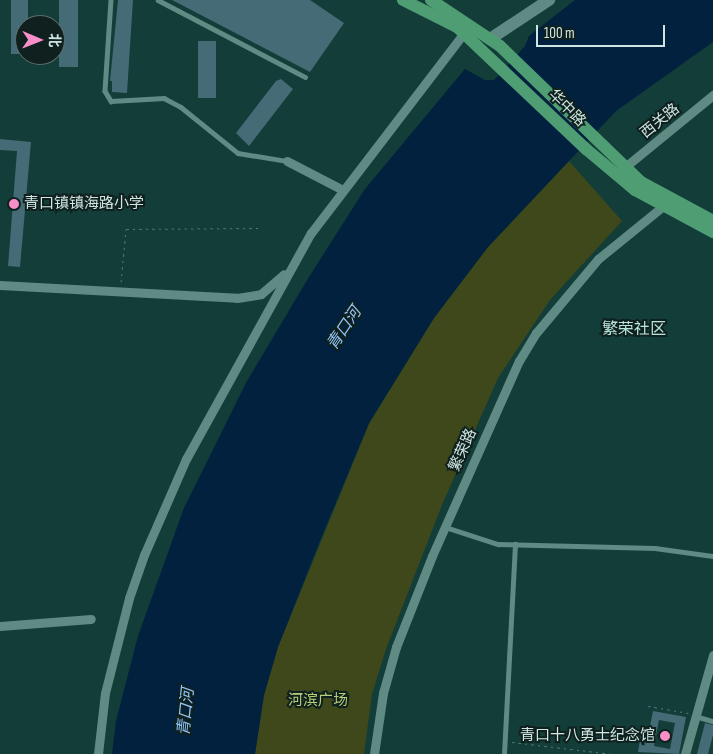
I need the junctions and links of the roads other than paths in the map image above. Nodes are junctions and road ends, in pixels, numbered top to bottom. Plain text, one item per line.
1 (111, 0) edge
2 (158, 0) edge
3 (403, 0) edge
4 (431, 0) edge
5 (549, 0) edge
6 (464, 33) junction
7 (494, 48) junction
8 (305, 77) dead end
9 (713, 95) edge
10 (590, 145) junction
11 (287, 160) joint
12 (625, 167) junction
13 (343, 190) junction
14 (662, 207) junction
15 (713, 221) edge
16 (713, 232) edge
17 (290, 269) junction
18 (0, 285) edge
19 (445, 527) junction
20 (515, 544) junction
21 (713, 556) edge
22 (91, 619) dead end
23 (0, 626) edge
24 (713, 655) edge
25 (696, 716) junction
26 (713, 721) edge
27 (98, 754) edge
28 (374, 754) edge
29 (504, 754) edge
30 (685, 754) edge

1 - 11 lane
2 - 8 lane
3 - 6 main road, 华中路
4 - 7 main road, 华中路
5 - 7 street
6 - 7 main road, 华中路
6 - 13 street
7 - 10 main road, 华中路
9 - 12 street, 西关路
10 - 12 main road, 华中路
10 - 14 main road, 华中路
11 - 13 street
12 - 15 main road, 华中路
13 - 17 street
14 - 16 main road, 华中路
14 - 19 street, 繁荣路
17 - 18 street
17 - 27 street
19 - 20 lane
19 - 28 street, 繁荣路
20 - 21 lane
20 - 29 lane
22 - 23 street
24 - 25 street
25 - 26 lane
25 - 30 street

